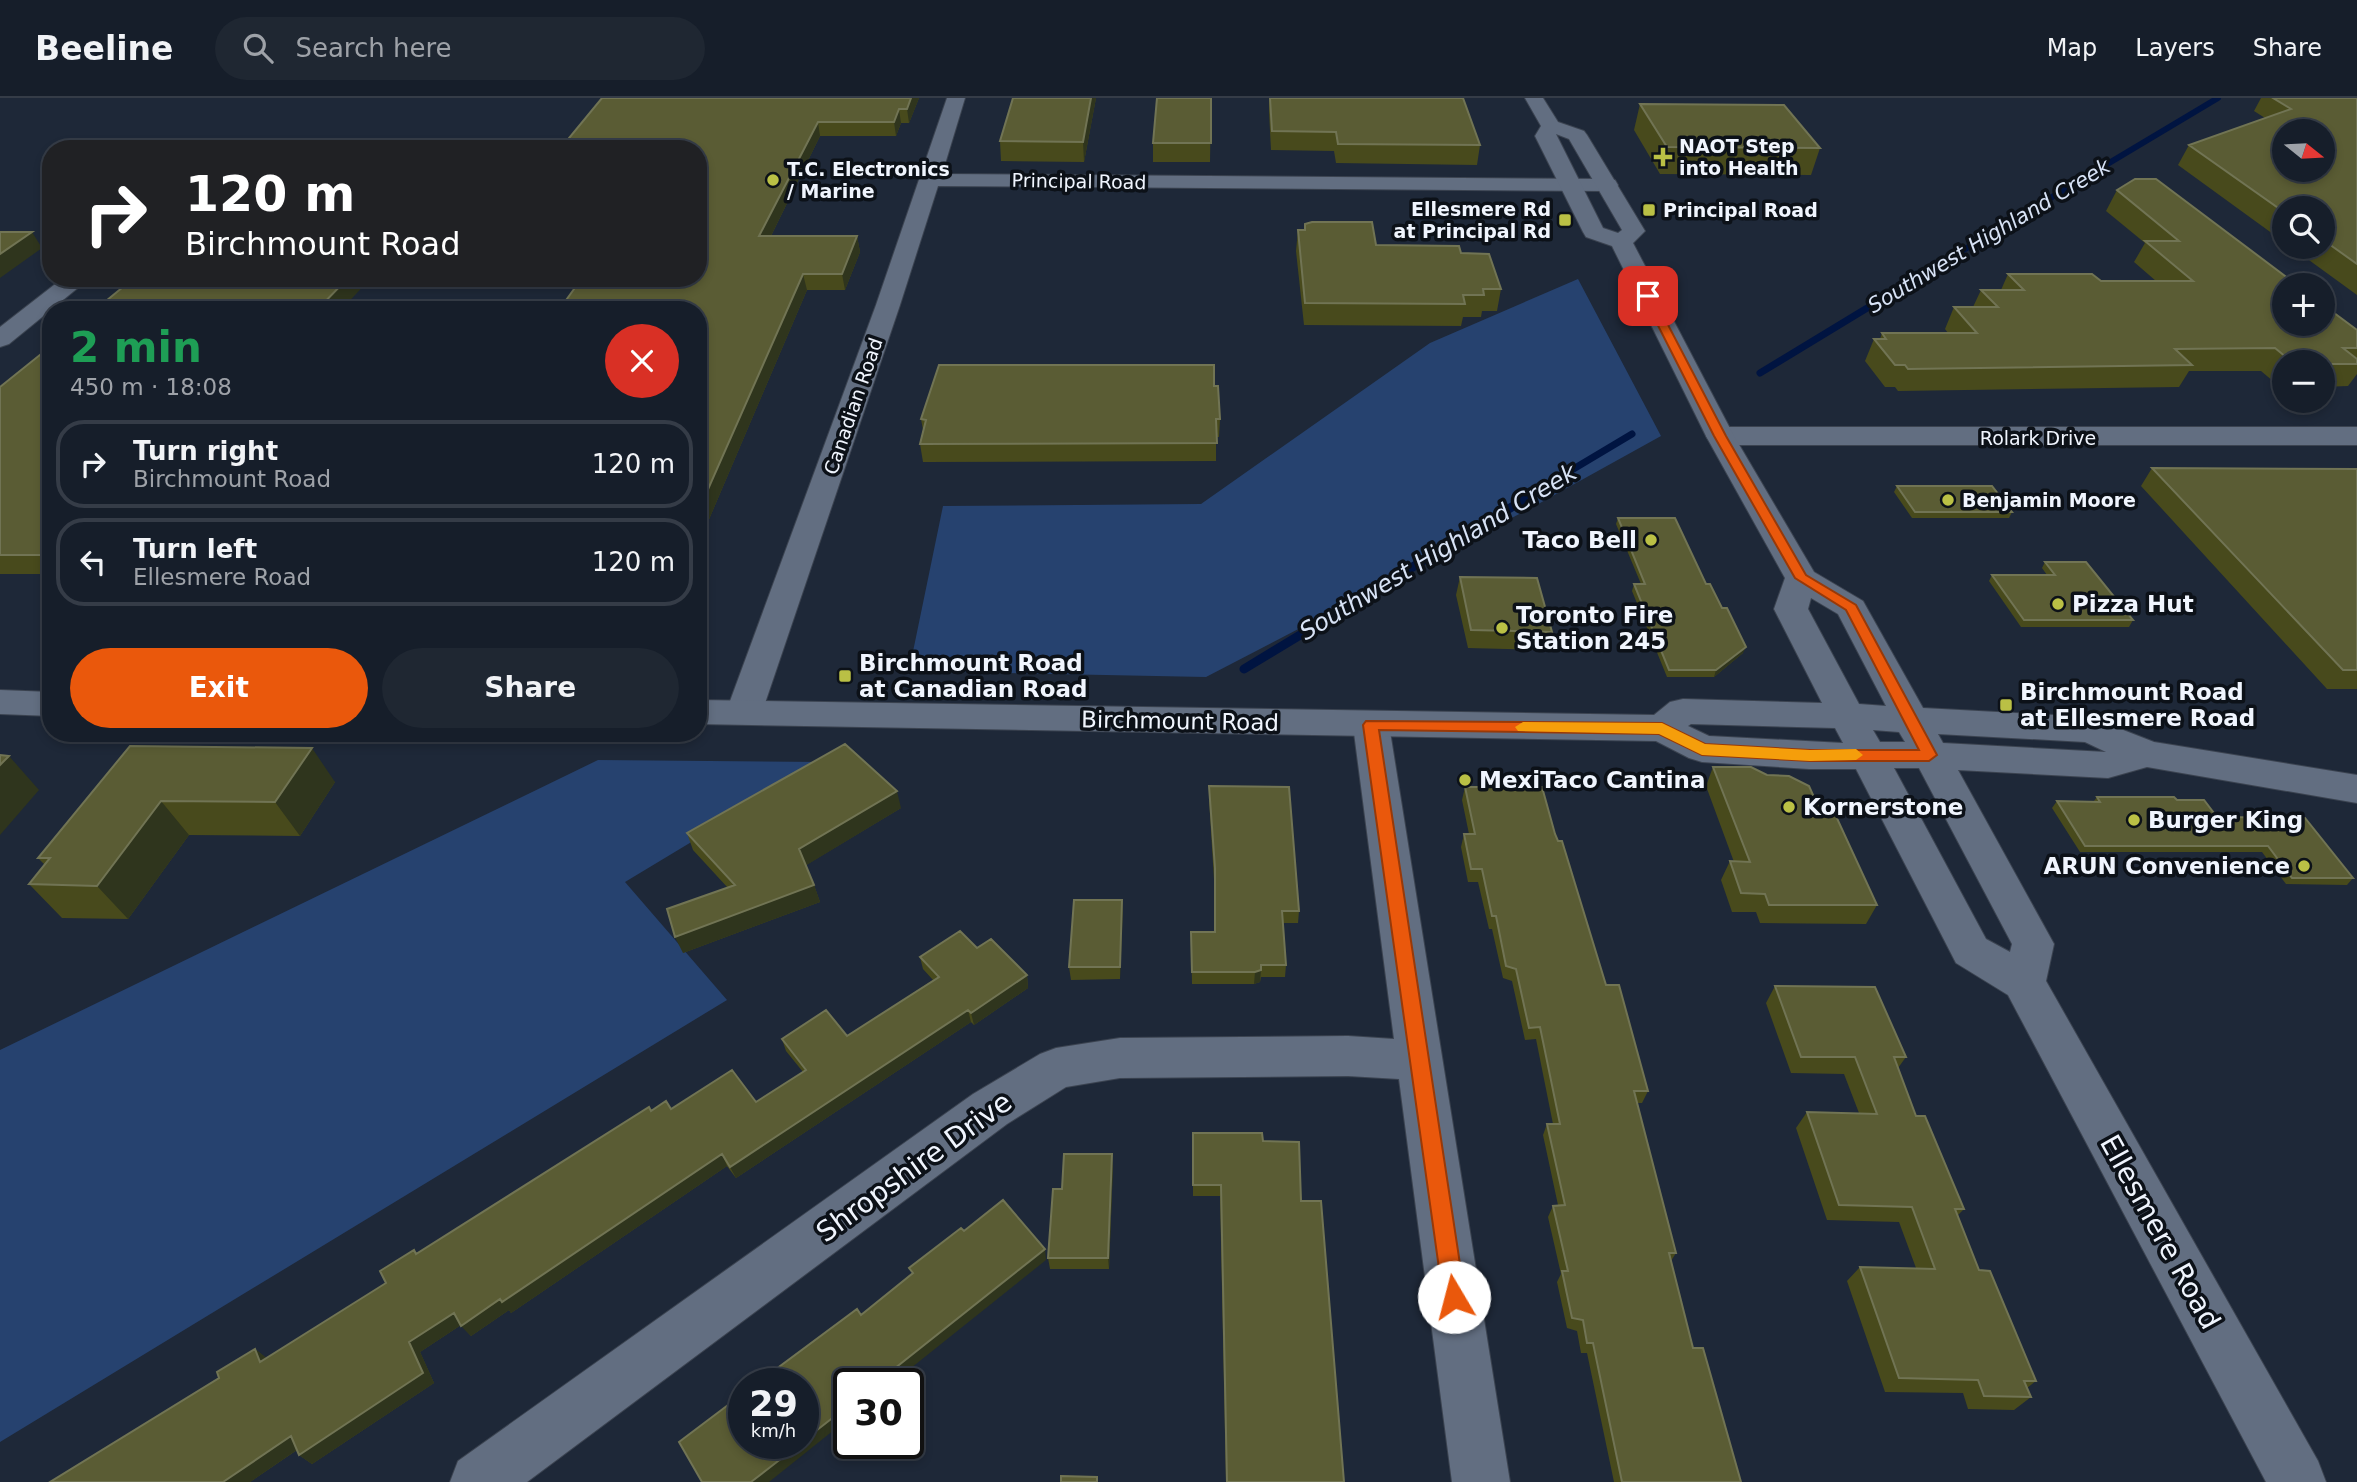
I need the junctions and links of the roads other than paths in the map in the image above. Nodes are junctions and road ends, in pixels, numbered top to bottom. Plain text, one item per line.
1 (956, 98) edge
2 (1534, 98) edge
3 (1551, 126) junction
4 (929, 180) junction
5 (1606, 185) junction
6 (1572, 186) junction
7 (1621, 242) junction
8 (67, 287) edge
9 (49, 301) edge
10 (42, 307) edge
11 (0, 340) edge
12 (1720, 436) junction
13 (2357, 436) edge
14 (1801, 578) junction
15 (0, 702) edge
16 (42, 704) edge
17 (707, 712) edge
18 (744, 712) junction
19 (1846, 716) junction
20 (1911, 720) junction
21 (1371, 725) junction
22 (1662, 729) junction
23 (2147, 754) junction
24 (1867, 755) junction
25 (1929, 755) junction
26 (2357, 789) edge
27 (2024, 982) junction
28 (1419, 1060) junction
29 (480, 1482) edge
30 (1481, 1482) edge
31 (2297, 1482) edge

1 - 4 main road, Canadian Road
2 - 3 main road
3 - 5 main road
3 - 6 main road
4 - 6 main road, Principal Road
4 - 18 main road, Canadian Road
5 - 6 main road, Principal Road
5 - 7 main road
6 - 7 main road
7 - 12 main road
8 - 9 main road
10 - 11 main road
12 - 13 main road, Rolark Drive
12 - 14 main road
14 - 19 main road
14 - 20 main road
15 - 16 main road
17 - 18 main road, Birchmount Road
18 - 21 main road, Birchmount Road
19 - 20 main road, Birchmount Road
19 - 22 main road, Birchmount Road
19 - 24 main road
20 - 23 main road, Birchmount Road
20 - 25 main road
21 - 22 main road, Birchmount Road
21 - 28 main road
22 - 24 main road, Birchmount Road
23 - 25 main road, Birchmount Road
23 - 26 main road, Birchmount Road
24 - 25 main road, Birchmount Road
24 - 27 main road
25 - 27 main road
27 - 31 main road, Ellesmere Road
28 - 29 main road, Shropshire Drive
28 - 30 main road

